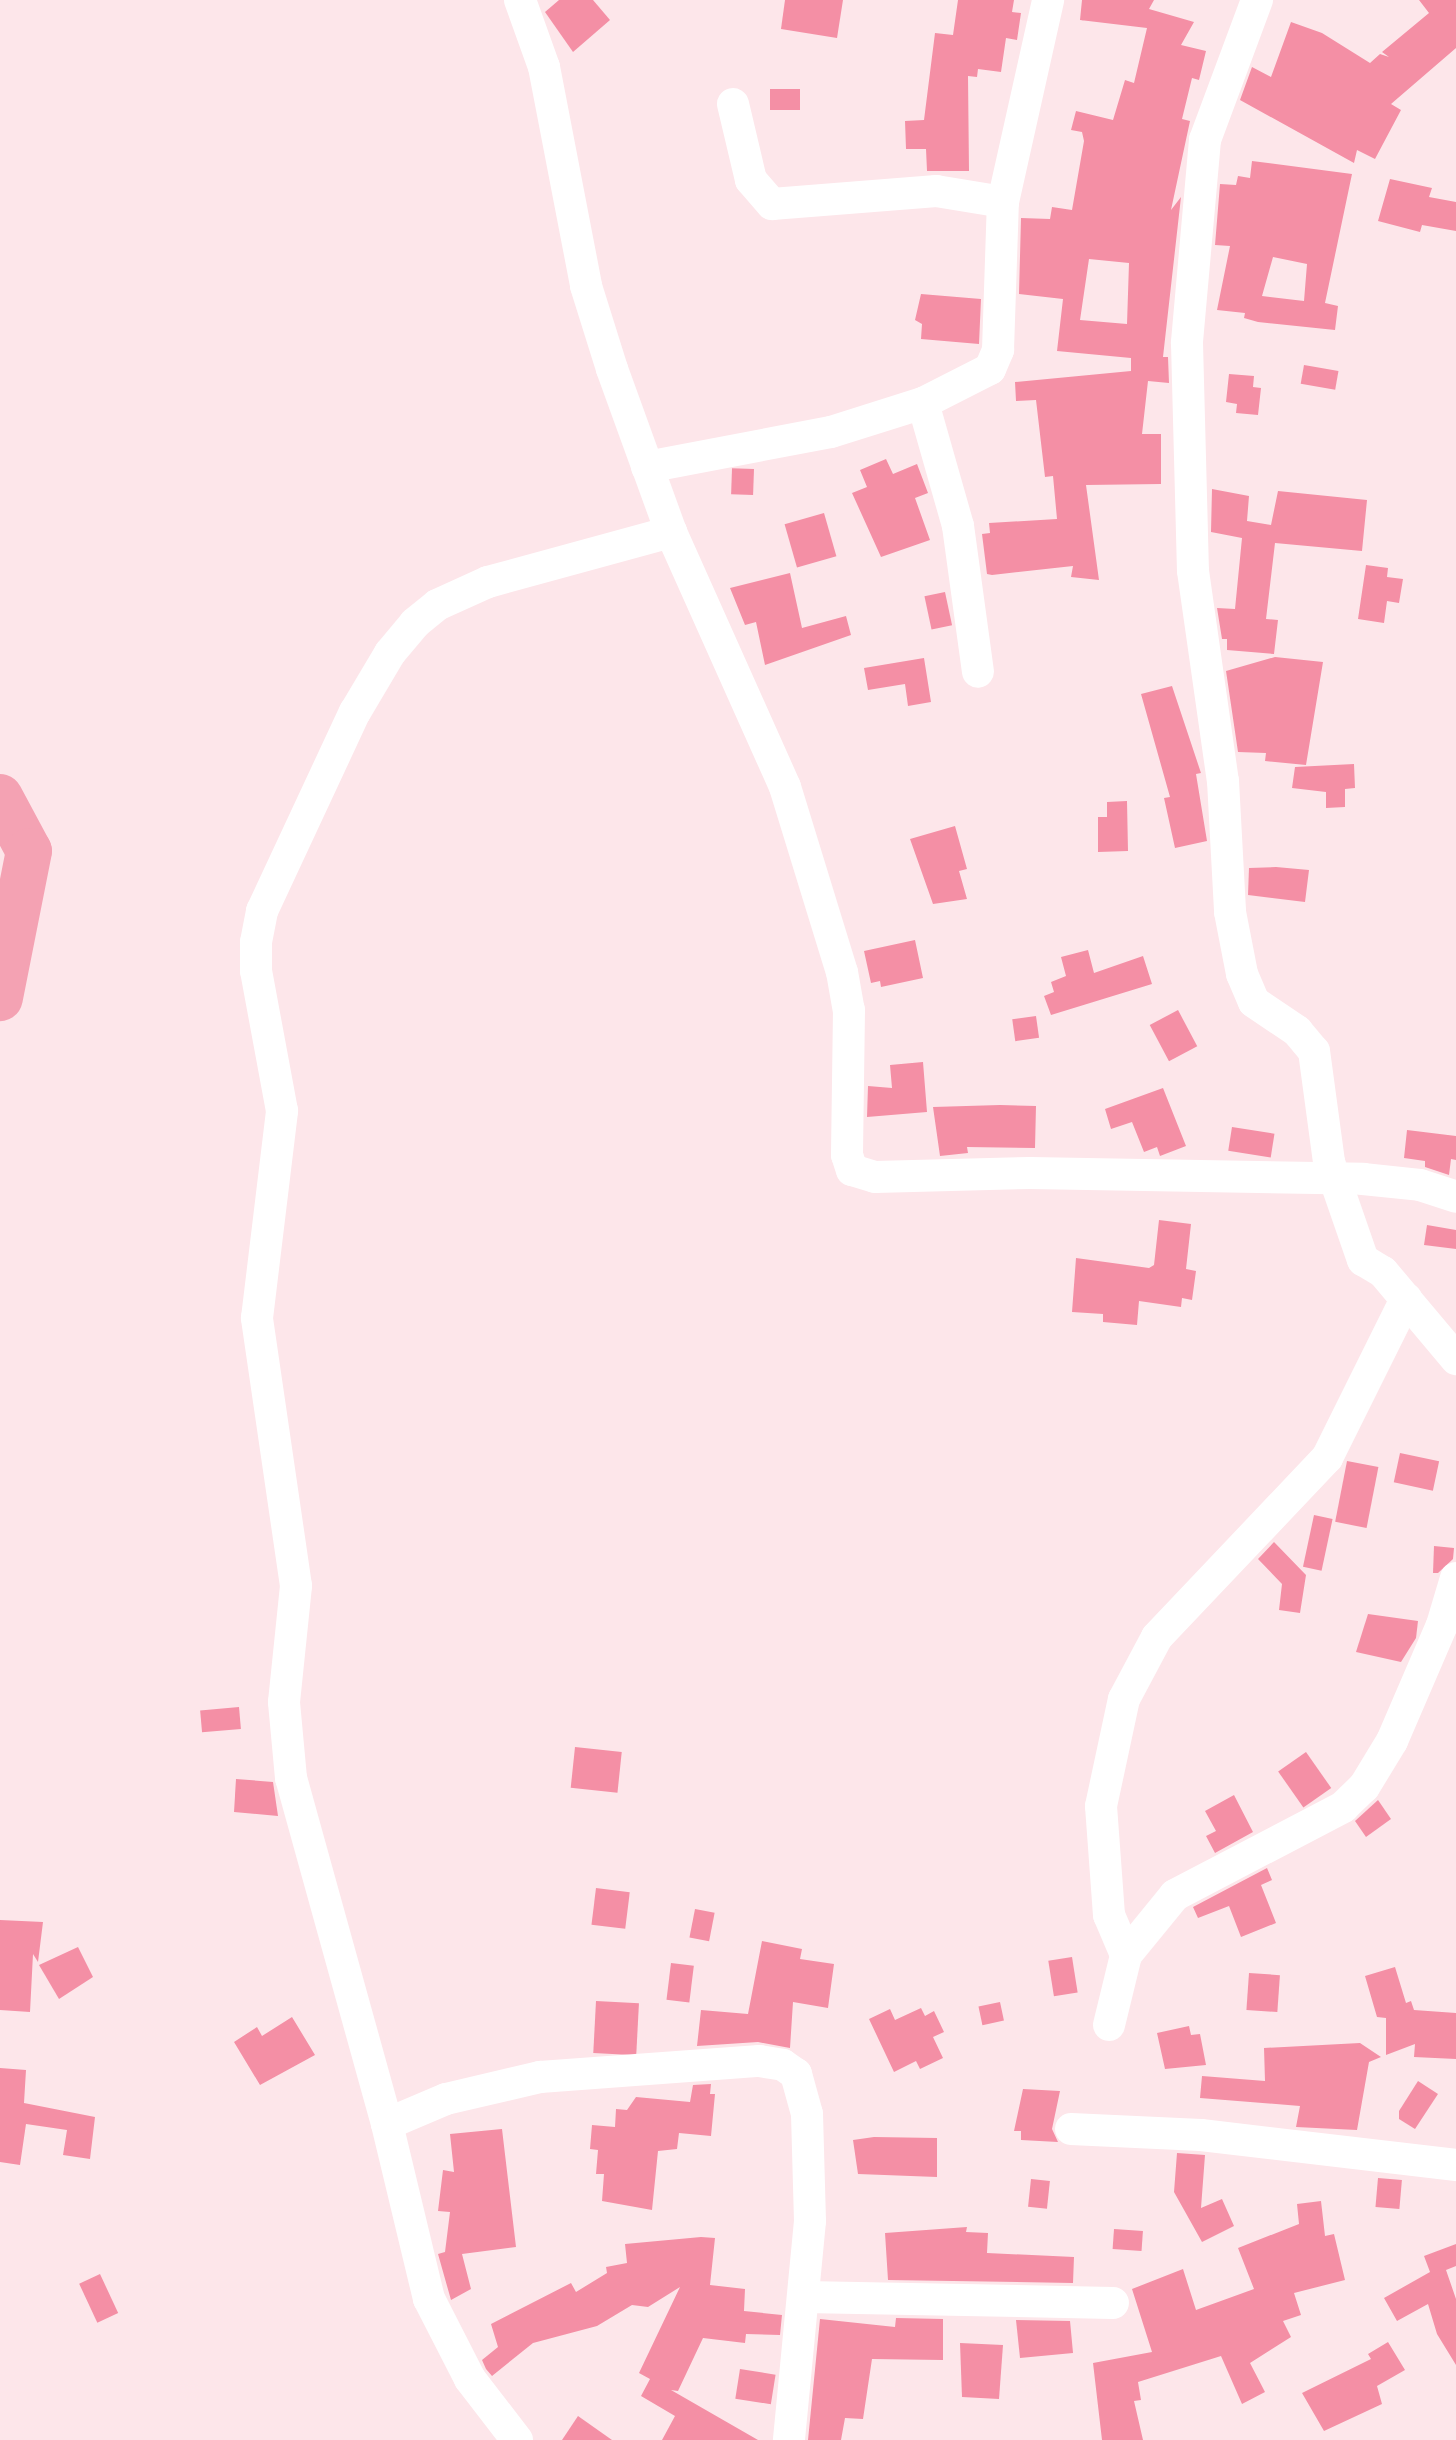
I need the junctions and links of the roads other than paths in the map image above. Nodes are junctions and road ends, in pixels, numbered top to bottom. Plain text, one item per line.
1 (520, 0) edge
2 (1048, 0) edge
3 (1257, 0) edge
4 (733, 104) dead end
5 (1003, 202) junction
6 (923, 403) junction
7 (647, 467) junction
8 (671, 532) junction
9 (978, 672) dead end
10 (1334, 1179) junction
11 (1456, 1197) edge
12 (1406, 1299) junction
13 (1456, 1359) edge
14 (1456, 1578) edge
15 (1126, 1955) junction
16 (1109, 2025) dead end
17 (387, 2124) junction
18 (1071, 2129) dead end
19 (1456, 2165) edge
20 (804, 2297) junction
21 (1113, 2303) dead end
22 (517, 2440) edge
23 (789, 2440) edge

1 - 7 street
2 - 5 street
3 - 10 street
4 - 5 street
5 - 6 street
6 - 7 street
6 - 9 street
7 - 8 street
8 - 10 street
8 - 17 street
10 - 11 street
10 - 12 street
12 - 13 street
12 - 15 street
14 - 15 street
15 - 16 street
17 - 20 street
17 - 22 street
18 - 19 street
20 - 21 street
20 - 23 street

